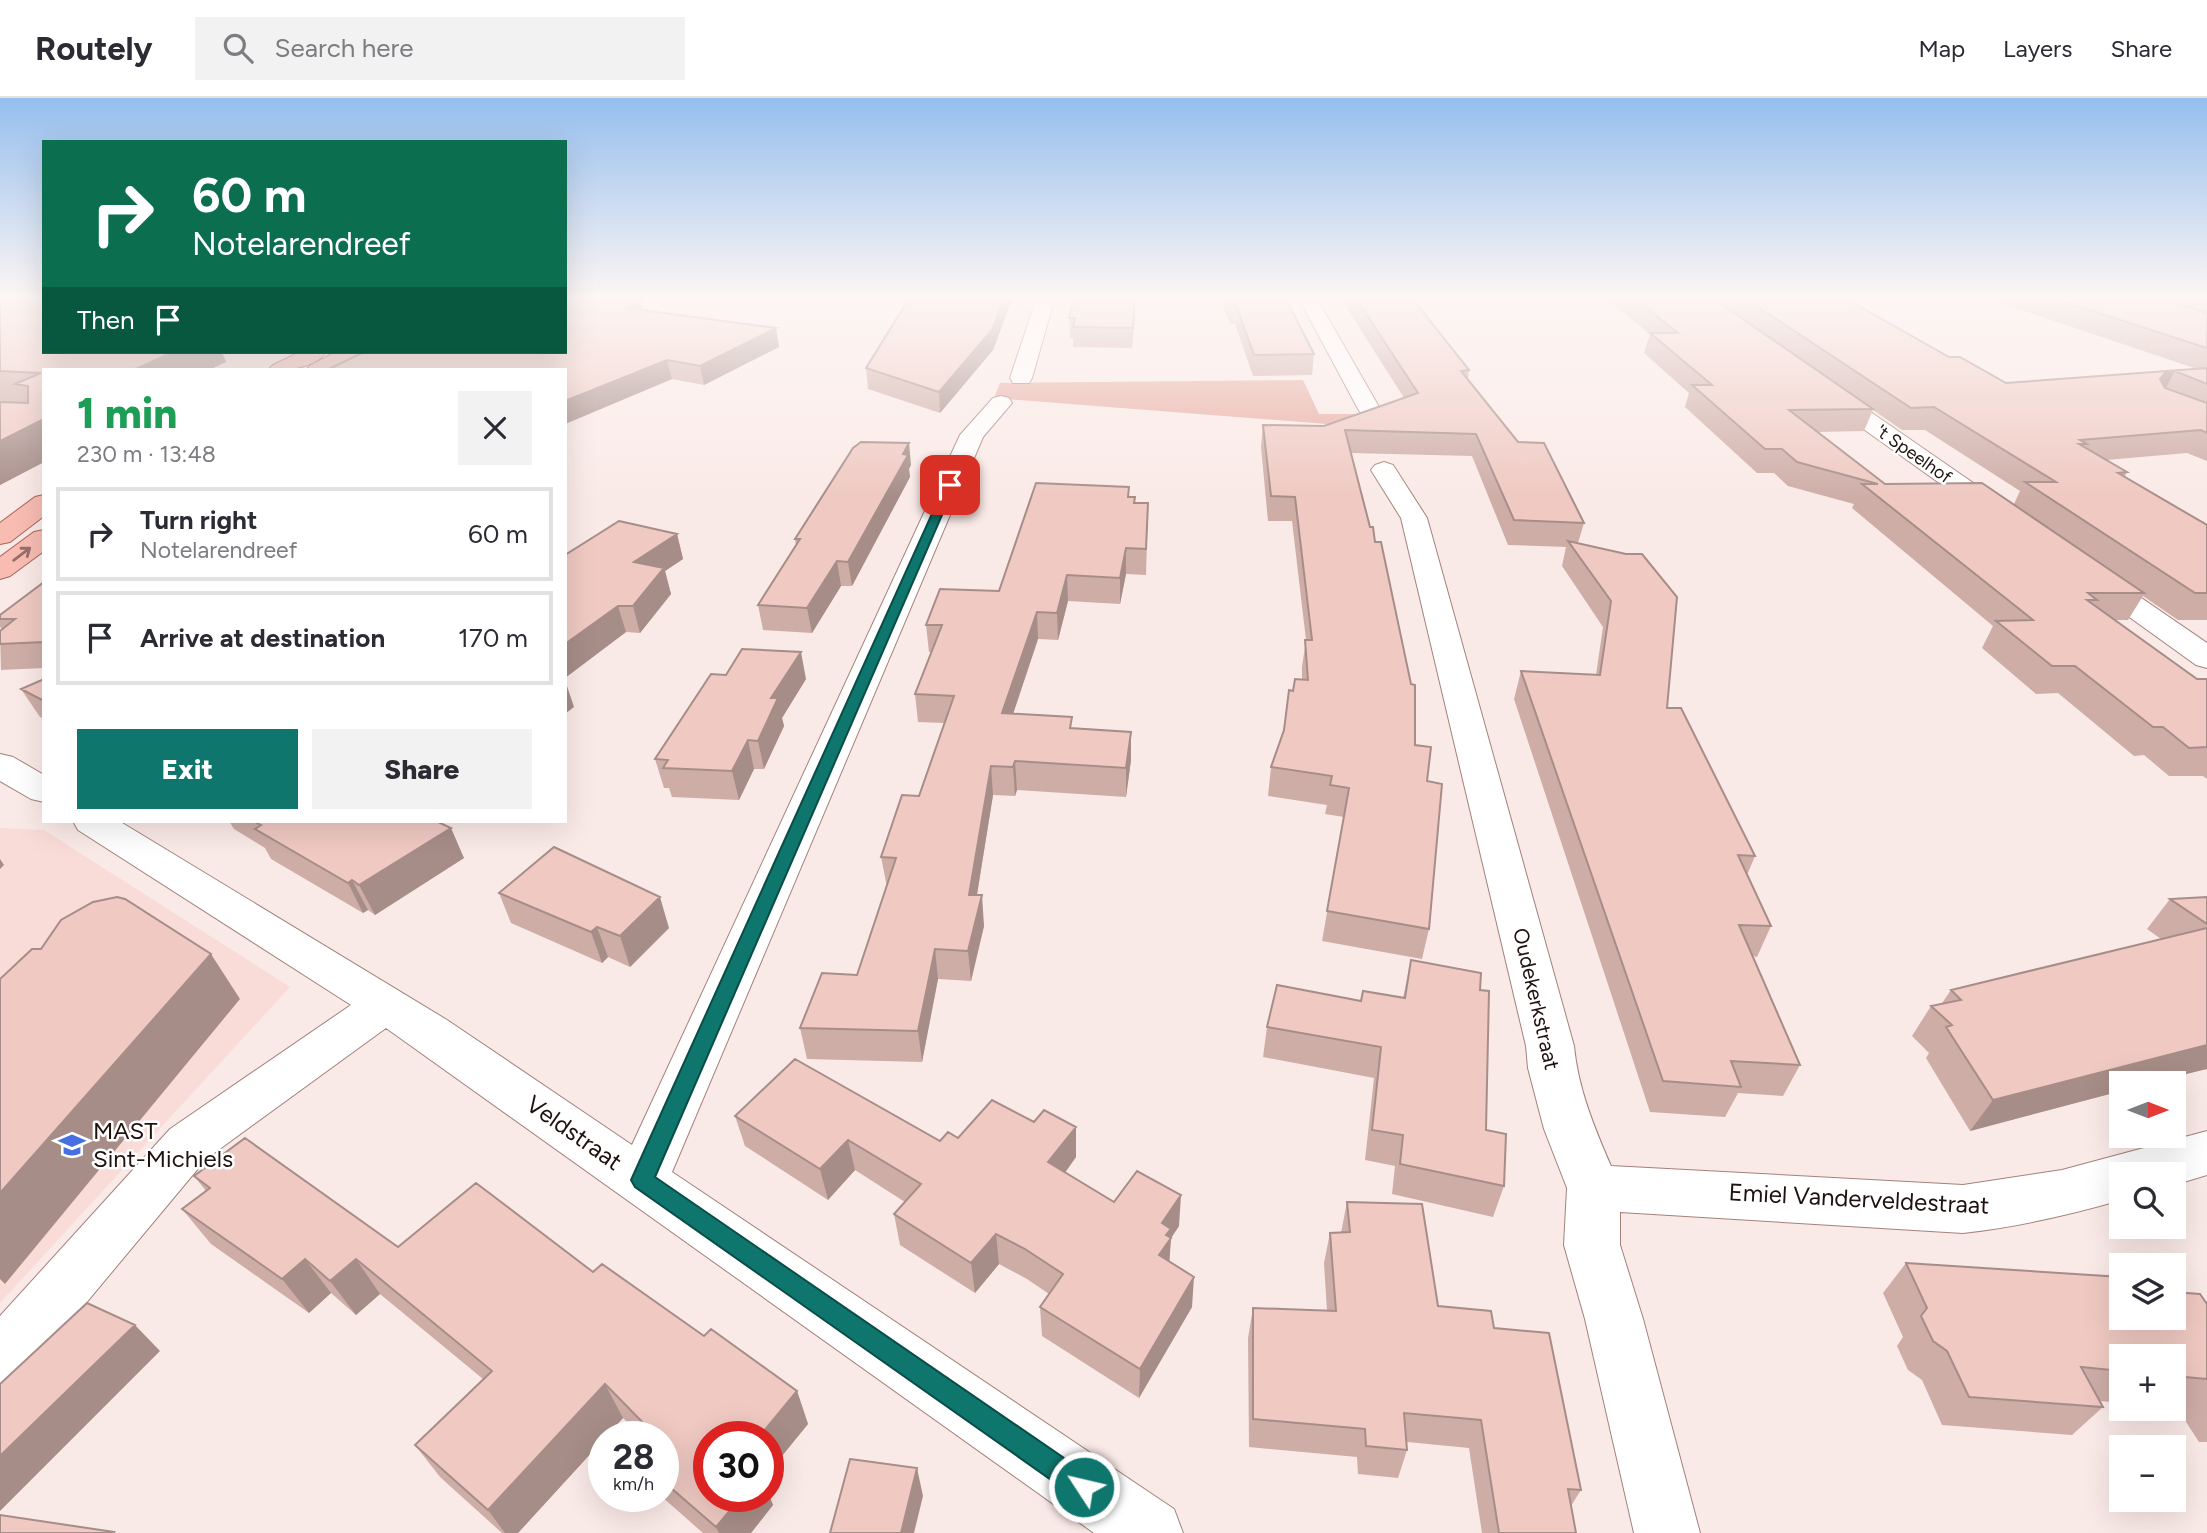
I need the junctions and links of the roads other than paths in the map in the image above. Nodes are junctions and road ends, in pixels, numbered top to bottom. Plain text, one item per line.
1 (1021, 364) edge
2 (1344, 364) edge
3 (1801, 374) edge
4 (1368, 407) edge
5 (1384, 470) dead end
6 (42, 504) edge
7 (2014, 523) edge
8 (0, 536) edge
9 (42, 539) edge
10 (2071, 563) edge
11 (0, 570) edge
12 (2207, 658) edge
13 (0, 765) edge
14 (42, 790) edge
15 (101, 823) edge
16 (384, 1005) junction
17 (2207, 1153) edge
18 (2175, 1162) edge
19 (642, 1180) junction
20 (2109, 1180) edge
21 (1594, 1188) junction
22 (0, 1360) edge
23 (1150, 1533) edge
24 (1667, 1533) edge

1 - 19 street
2 - 4 street
3 - 7 street, 't Speelhof
5 - 21 street, Oudekerkstraat
6 - 8 main road
11 -> 9 main road
10 - 12 street
13 - 14 street
15 - 16 street, Veldstraat
16 - 19 street, Veldstraat
16 - 22 street
17 - 18 street
19 - 23 street, Veldstraat
20 - 21 street, Emiel Vanderveldestraat
21 - 24 street, Oudekerkstraat

